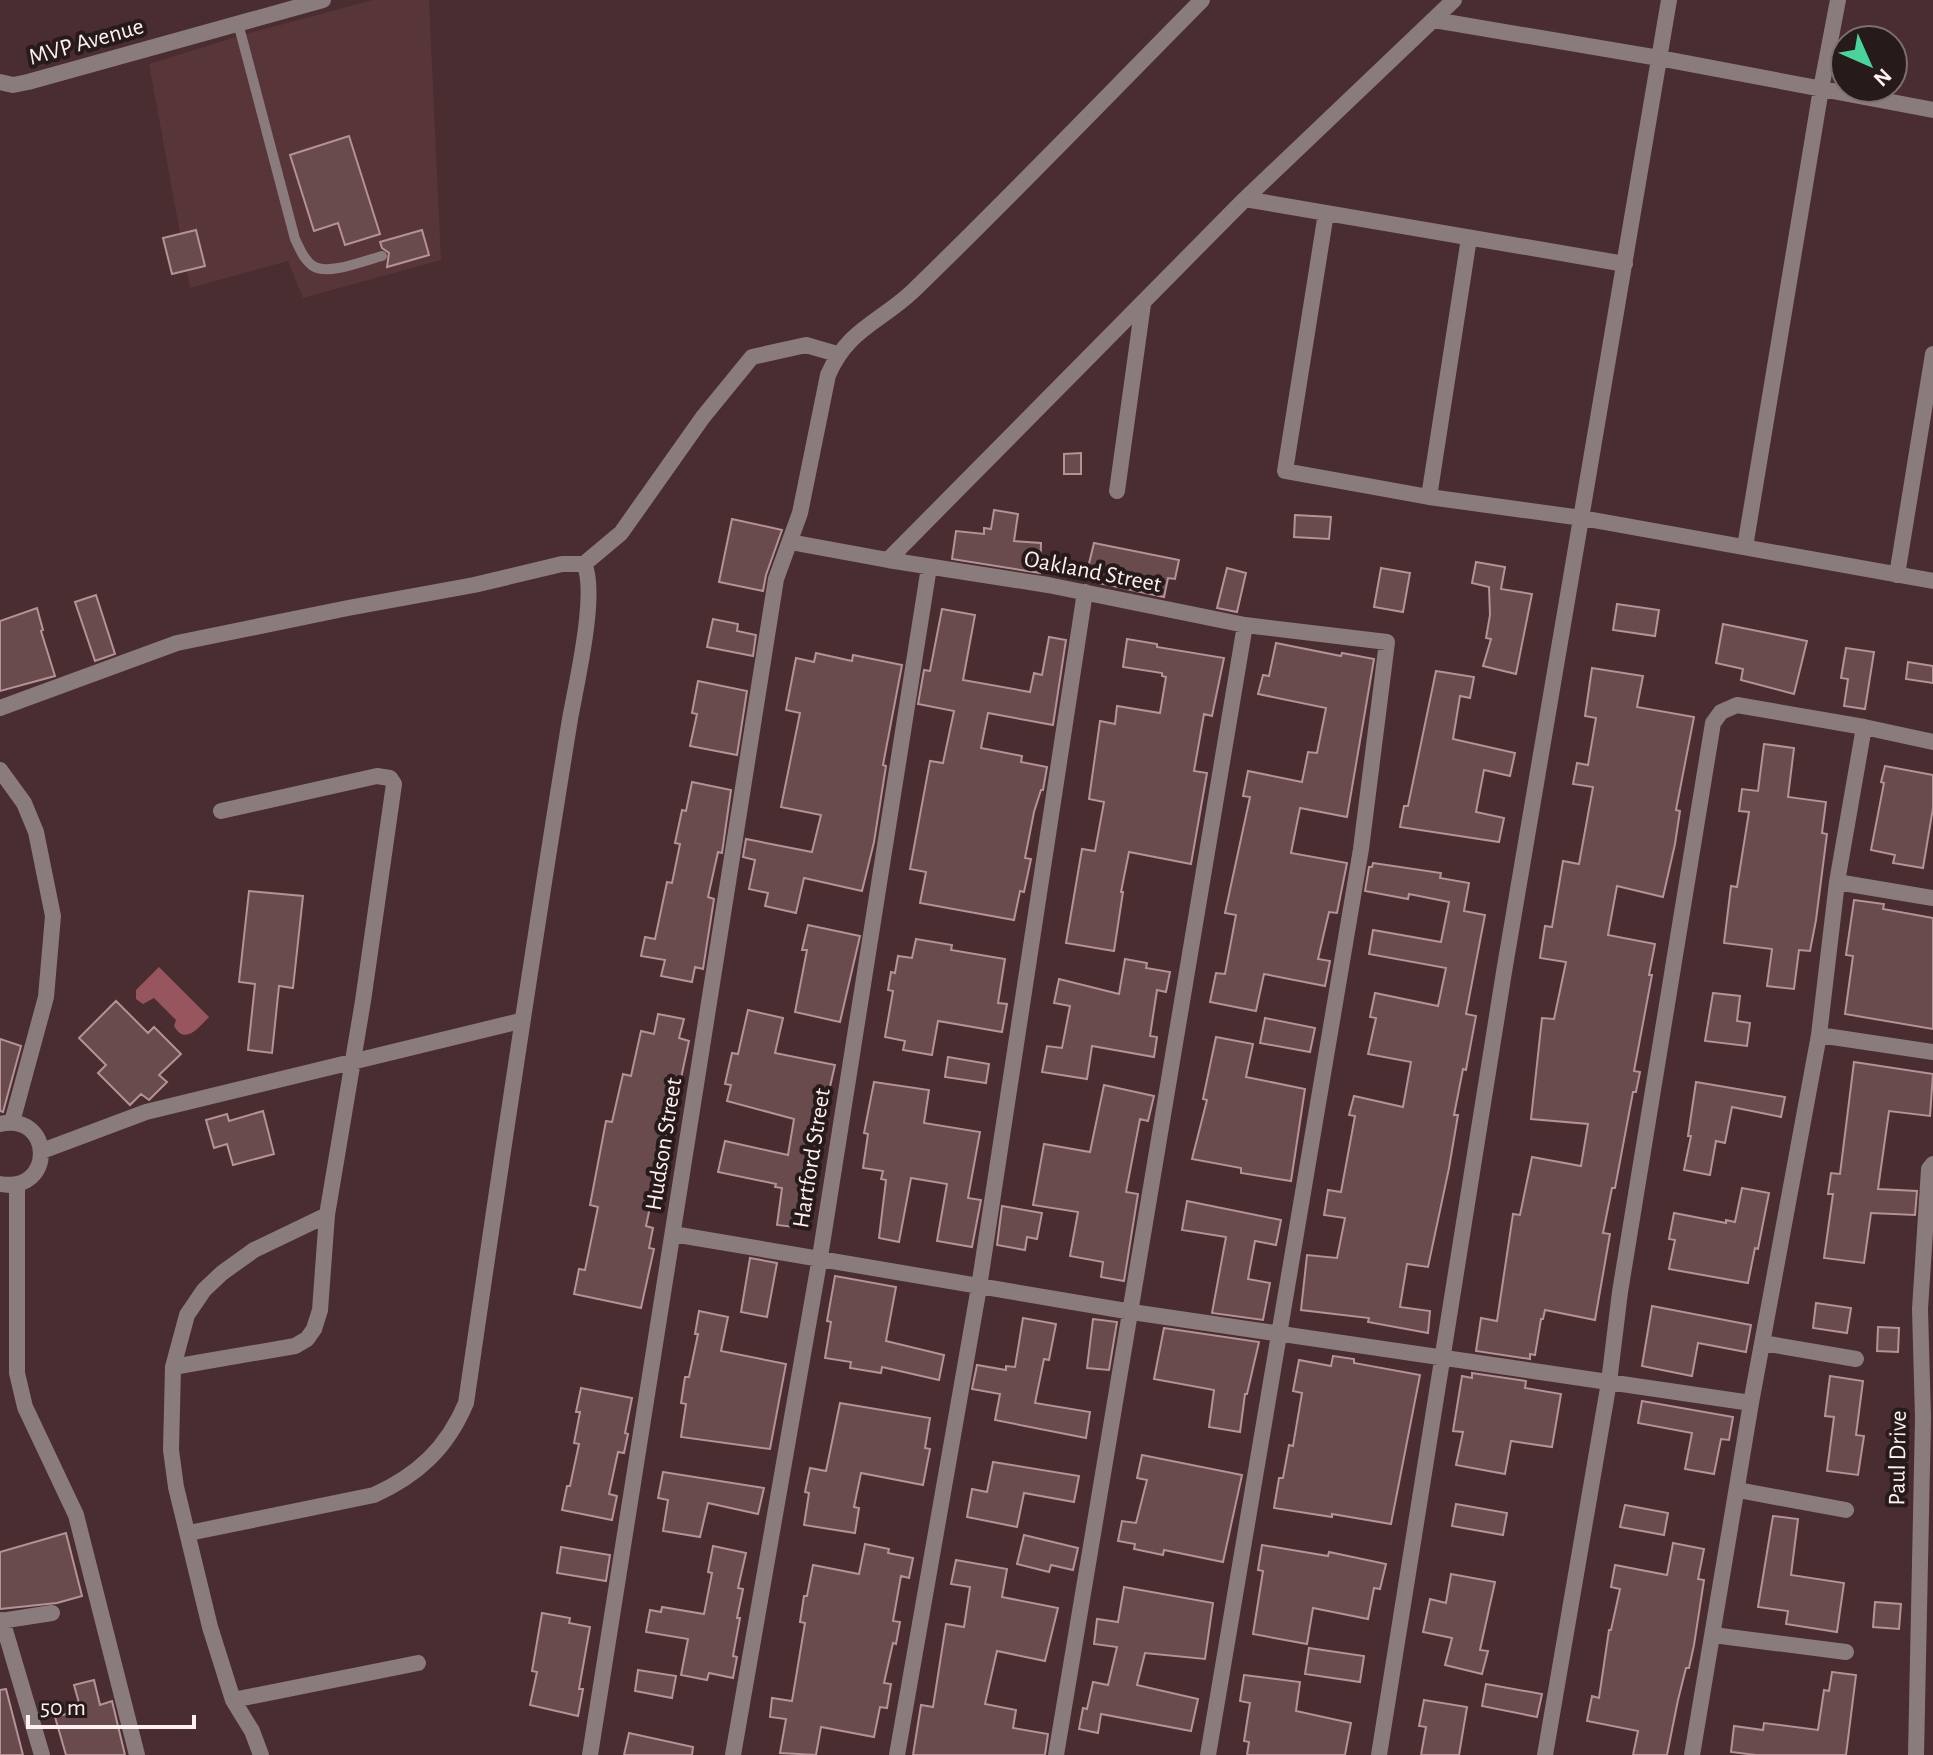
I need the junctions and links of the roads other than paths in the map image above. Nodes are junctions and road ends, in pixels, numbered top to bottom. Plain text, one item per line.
1 (323, 0) edge
2 (1202, 0) edge
3 (1454, 0) edge
4 (1669, 0) edge
5 (1838, 0) edge
6 (1434, 20) junction
7 (238, 23) junction
8 (1659, 58) junction
9 (0, 82) edge
10 (1821, 89) junction
11 (1933, 110) edge
12 (1245, 199) junction
13 (1326, 213) junction
14 (1469, 238) junction
15 (382, 256) dead end
16 (1625, 264) junction
17 (1143, 304) junction
18 (837, 354) junction
19 (1933, 354) edge
20 (1927, 424) edge
21 (1117, 491) dead end
22 (1429, 497) junction
23 (1582, 518) junction
24 (790, 542) junction
25 (1745, 547) junction
26 (888, 560) junction
27 (584, 564) junction
28 (929, 567) junction
29 (1897, 575) junction
30 (1933, 581) edge
31 (1085, 592) junction
32 (1245, 625) junction
33 (0, 708) edge
34 (1864, 727) junction
35 (1933, 742) edge
36 (0, 770) edge
37 (221, 811) dead end
38 (1837, 882) junction
39 (1933, 898) edge
40 (520, 1021) junction
41 (1819, 1035) junction
42 (1933, 1052) edge
43 (353, 1063) junction
44 (6, 1123) edge
45 (42, 1151) junction
46 (1933, 1164) edge
47 (9, 1184) edge
48 (327, 1215) junction
49 (673, 1234) junction
50 (820, 1257) junction
51 (979, 1287) junction
52 (1926, 1309) edge
53 (1132, 1312) junction
54 (1282, 1332) junction
55 (1763, 1343) junction
56 (1444, 1358) junction
57 (1856, 1359) dead end
58 (173, 1367) junction
59 (1609, 1382) junction
60 (1751, 1403) junction
61 (1928, 1418) edge
62 (1738, 1490) junction
63 (1846, 1510) dead end
64 (1927, 1517) edge
65 (189, 1533) junction
66 (52, 1613) dead end
67 (1926, 1615) edge
68 (1, 1620) edge
69 (1713, 1635) junction
70 (1846, 1652) dead end
71 (418, 1663) dead end
72 (233, 1700) junction
73 (1926, 1713) edge
74 (42, 1755) edge
75 (137, 1755) edge
76 (261, 1755) edge
77 (590, 1755) edge
78 (733, 1755) edge
79 (897, 1755) edge
80 (1056, 1755) edge
81 (1208, 1755) edge
82 (1379, 1755) edge
83 (1545, 1755) edge
84 (1692, 1755) edge
85 (1916, 1755) edge

1 - 7 street, MVP Avenue
2 - 18 street
3 - 6 street
4 - 8 street
5 - 10 street
6 - 8 street
6 - 12 street
7 - 9 street, MVP Avenue
7 - 15 lane
8 - 10 street
8 - 16 street
10 - 11 street
10 - 25 street
12 - 13 street
12 - 17 street
13 - 14 street
13 - 22 street
14 - 16 street
14 - 22 street
16 - 23 street
17 - 21 street
17 - 26 street
18 - 24 street, Hudson Street
18 - 27 street
19 - 20 street
20 - 29 street
22 - 23 street
23 - 25 street
23 - 56 street
24 - 26 street, Oakland Street
24 - 49 street, Hudson Street
25 - 29 street
26 - 28 street, Oakland Street
27 - 33 street
27 - 40 street
28 - 31 street, Oakland Street
28 - 50 street, Hartford Street
29 - 30 street
31 - 32 street, Oakland Street
31 - 51 street
32 - 53 street
32 - 54 street, Oakland Street
34 - 35 street
34 - 38 street
34 - 59 street
36 - 44 street
37 - 43 street
38 - 39 street
38 - 41 street
40 - 43 street
40 - 65 street
41 - 42 street
41 - 55 street
43 - 45 street
43 - 48 street
44 - 45 street
45 - 47 street
46 - 52 street, Paul Drive
47 - 75 street
48 - 58 street
48 - 58 street
49 - 50 street
49 - 77 street, Hudson Street
50 - 51 street
50 - 78 street, Hartford Street
51 - 53 street
51 - 79 street
52 - 61 street, Paul Drive
53 - 54 street
53 - 80 street
54 - 56 street
54 - 81 street
55 - 57 street
55 - 60 street
56 - 59 street
56 - 82 street
58 - 65 street
59 - 60 street
59 - 83 street
60 - 62 street
61 - 64 street, Paul Drive
62 - 63 street
62 - 69 street
64 - 67 street, Paul Drive
65 - 72 street
66 - 68 street
67 - 73 street, Paul Drive
68 - 74 street
69 - 70 street
69 - 84 street
71 - 72 street
72 - 76 street
73 - 85 street, Paul Drive

